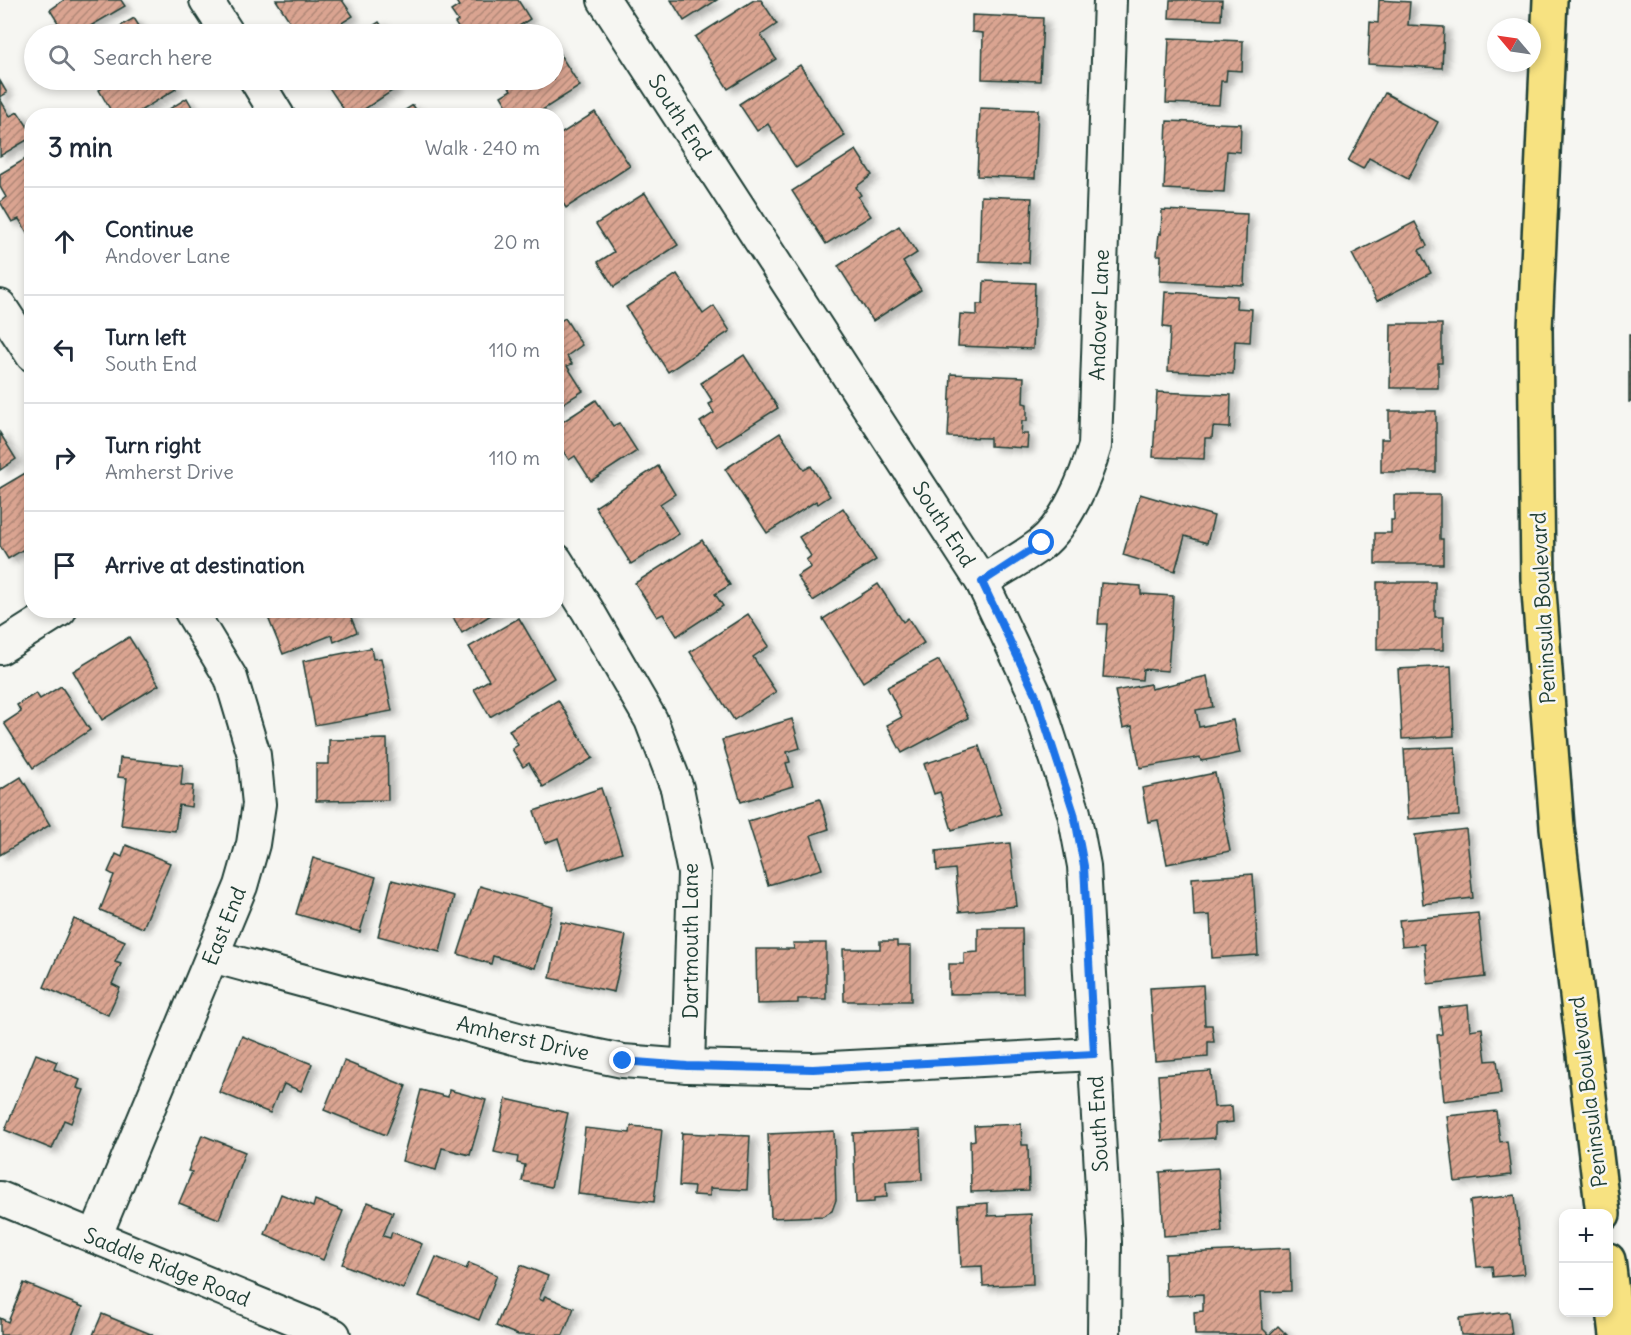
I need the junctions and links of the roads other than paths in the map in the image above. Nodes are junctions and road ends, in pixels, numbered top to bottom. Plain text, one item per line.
1 (206, 0) edge
2 (604, 0) edge
3 (1110, 0) edge
4 (1550, 0) edge
5 (222, 24) edge
6 (262, 90) edge
7 (273, 108) edge
8 (0, 306) edge
9 (24, 343) edge
10 (564, 573) edge
11 (982, 582) junction
12 (47, 618) edge
13 (195, 618) edge
14 (0, 648) edge
15 (212, 956) junction
16 (1094, 1054) junction
17 (687, 1066) junction
18 (0, 1198) edge
19 (1602, 1209) edge
20 (95, 1237) junction
21 (1608, 1263) edge
22 (334, 1335) edge
23 (1104, 1335) edge
24 (1617, 1335) edge

1 - 5 street
2 - 11 street, South End
3 - 11 street, Andover Lane
4 - 19 main road, Peninsula Boulevard
6 - 7 street
8 - 9 street
10 - 17 street, Dartmouth Lane
11 - 16 street, South End
12 - 14 street
13 - 15 street, East End
15 - 17 street, Amherst Drive
15 - 20 street, East End
16 - 17 street, Amherst Drive
16 - 23 street, South End
18 - 20 street, Saddle Ridge Road
20 - 22 street, Saddle Ridge Road
21 - 24 main road

